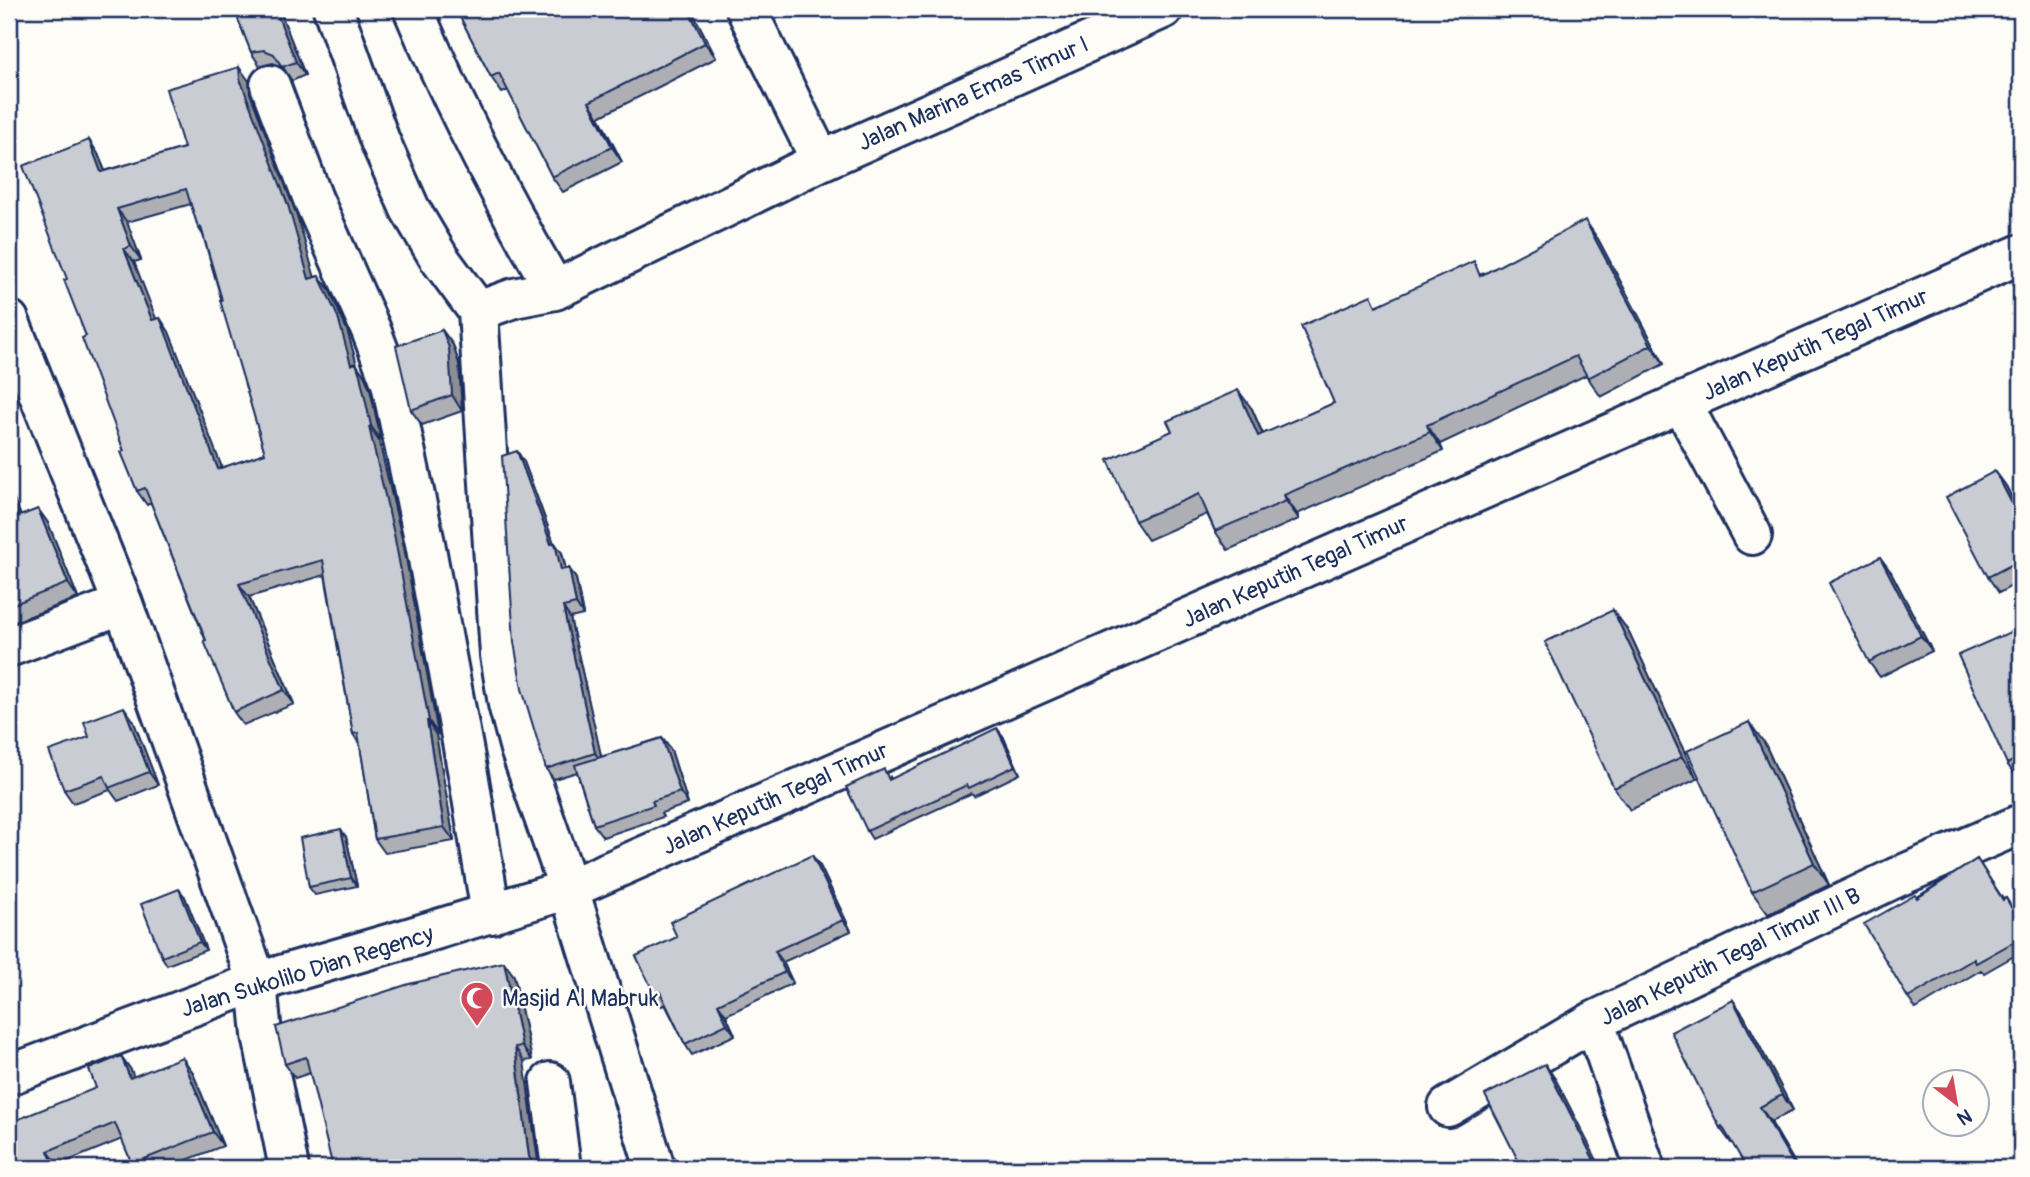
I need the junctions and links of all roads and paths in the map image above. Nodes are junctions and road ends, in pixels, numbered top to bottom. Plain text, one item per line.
1 (333, 9) edge
2 (412, 9) edge
3 (746, 9) edge
4 (1163, 9) edge
5 (270, 85) dead end
6 (821, 161) junction
7 (2021, 254) edge
8 (555, 290) junction
9 (478, 311) junction
10 (9, 320) edge
11 (1681, 402) junction
12 (1752, 535) dead end
13 (123, 604) junction
14 (9, 647) edge
15 (2021, 824) edge
16 (569, 888) junction
17 (491, 914) junction
18 (257, 982) junction
19 (1594, 1021) junction
20 (9, 1075) edge
21 (550, 1082) dead end
22 (1448, 1107) dead end
23 (289, 1168) edge
24 (561, 1168) edge
25 (654, 1168) edge
26 (1645, 1168) edge

1 - 9 street
2 - 8 street
3 - 6 street
4 - 6 street, Jalan Marina Emas Timur I
5 - 17 street
6 - 8 street, Jalan Marina Emas Timur I
7 - 11 street, Jalan Keputih Tegal Timur
8 - 9 street, Jalan Marina Emas Timur I
9 - 16 street
10 - 13 street
11 - 12 street
11 - 16 street, Jalan Keputih Tegal Timur
13 - 14 street
13 - 18 street
15 - 19 street, Jalan Keputih Tegal Timur III B
16 - 17 street, Jalan Sukolilo Dian Regency
16 - 25 street
17 - 18 street, Jalan Sukolilo Dian Regency
18 - 20 street, Jalan Sukolilo Dian Regency
18 - 23 street
19 - 22 street, Jalan Keputih Tegal Timur III B
19 - 26 street
21 - 24 street

